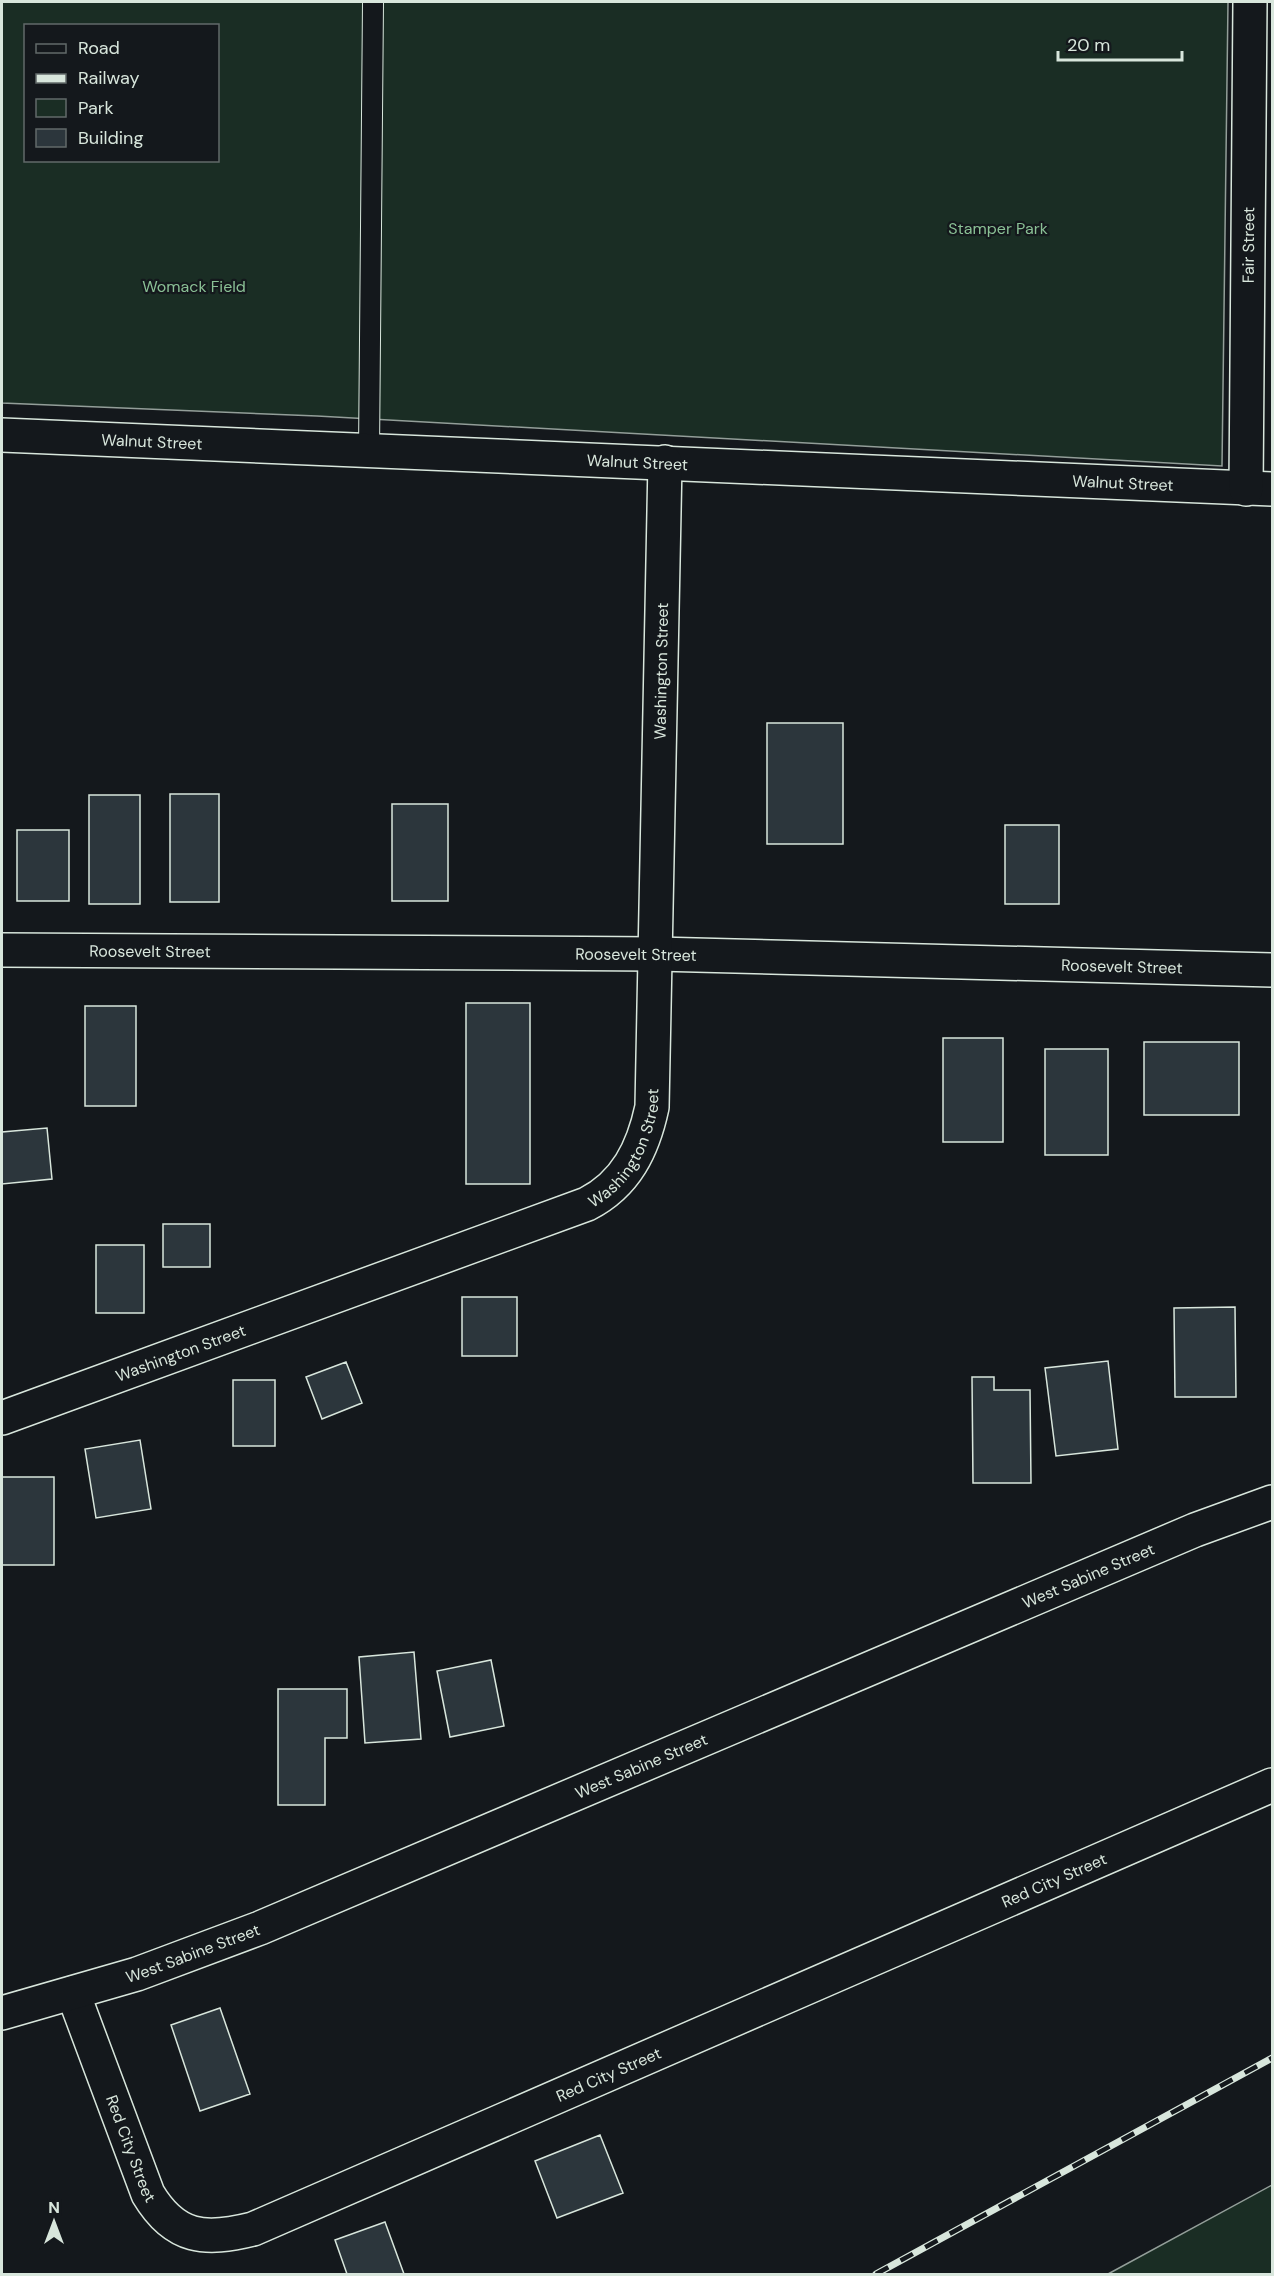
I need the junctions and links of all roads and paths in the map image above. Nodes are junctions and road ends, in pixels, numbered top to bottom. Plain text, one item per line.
1 (373, 2) edge
2 (1250, 2) edge
3 (2, 435) edge
4 (369, 452) junction
5 (664, 462) junction
6 (1259, 489) edge
7 (2, 950) edge
8 (657, 954) junction
9 (1272, 970) edge
10 (2, 1418) edge
11 (1272, 1502) edge
12 (1272, 1785) edge
13 (73, 1994) junction
14 (2, 2013) edge

1 - 4 lane
2 - 6 street, Fair Street
3 - 4 street, Walnut Street
4 - 5 street, Walnut Street
5 - 6 street, Walnut Street
5 - 8 street, Washington Street
7 - 8 street, Roosevelt Street
8 - 9 street, Roosevelt Street
8 - 10 street, Washington Street
11 - 13 street, West Sabine Street
12 - 13 street, Red City Street
13 - 14 street, West Sabine Street

